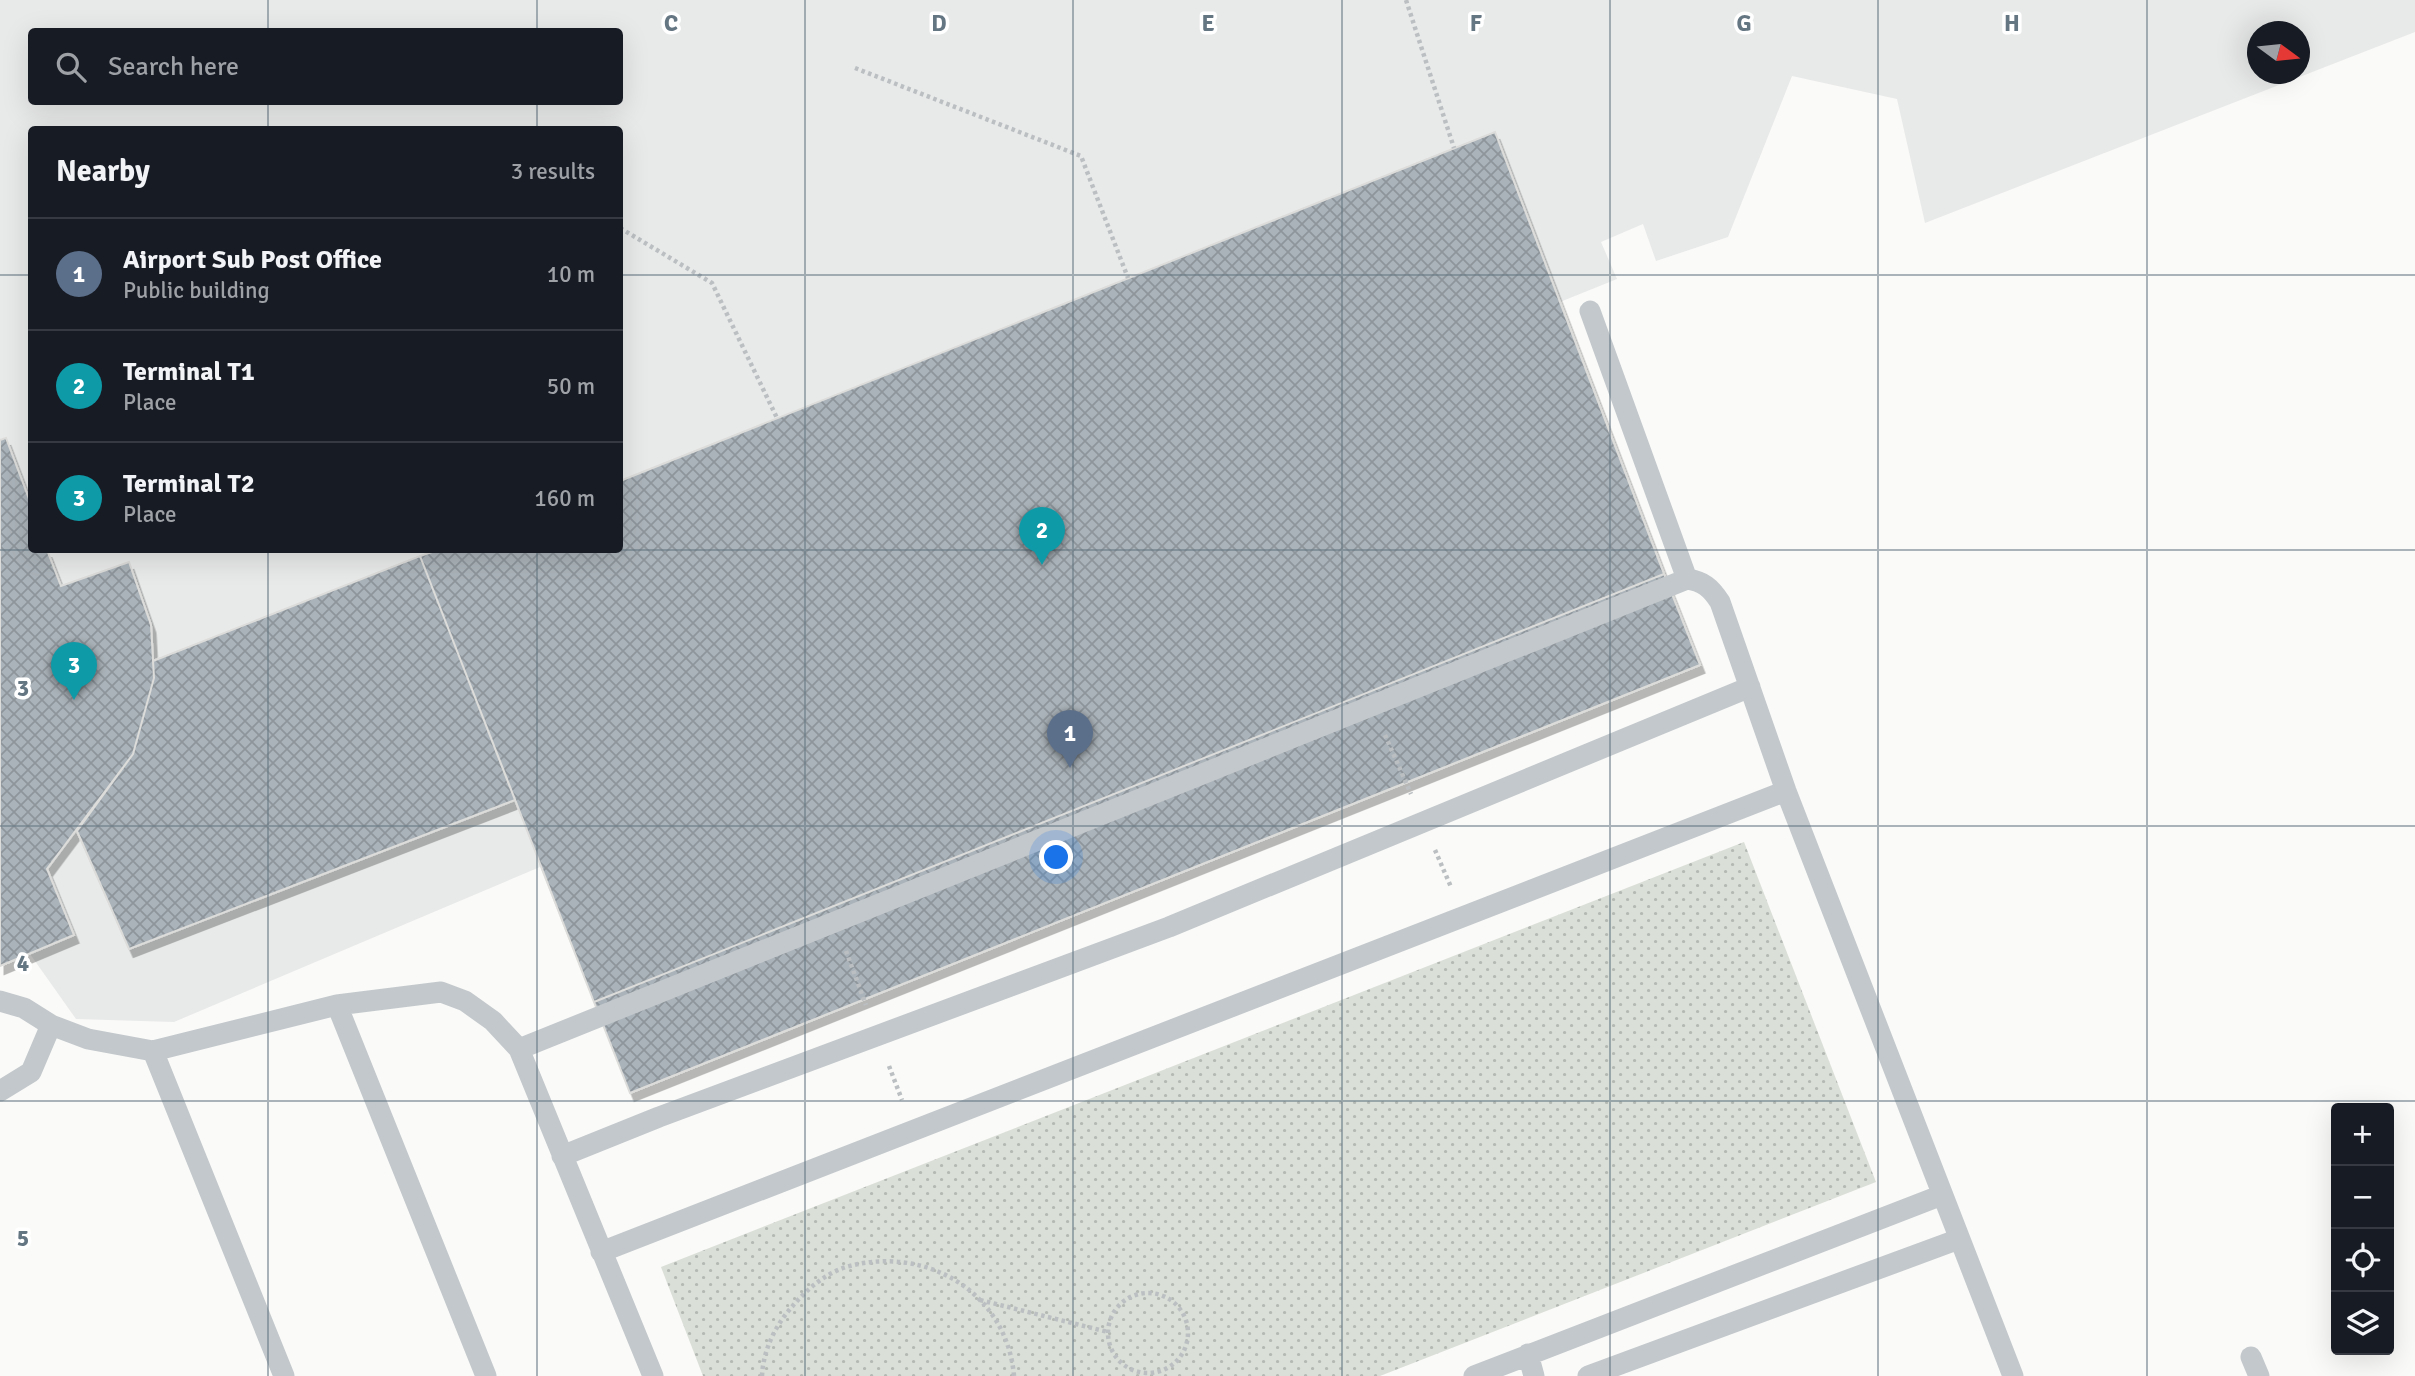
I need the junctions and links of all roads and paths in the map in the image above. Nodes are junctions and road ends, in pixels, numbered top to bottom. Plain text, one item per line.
1 (1406, 0) edge
2 (856, 68) dead end
3 (1454, 148) dead end
4 (623, 230) edge
5 (1128, 278) dead end
6 (1590, 311) dead end
7 (777, 418) dead end
8 (1687, 579) junction
9 (1750, 687) junction
10 (1786, 791) junction
11 (0, 1001) edge
12 (337, 1004) junction
13 (51, 1025) junction
14 (519, 1049) junction
15 (153, 1051) junction
16 (0, 1091) edge
17 (562, 1156) junction
18 (1941, 1195) junction
19 (1959, 1239) junction
20 (601, 1252) junction
21 (979, 1300) junction
22 (1108, 1332) junction
23 (1528, 1354) junction
24 (1163, 1370) junction
25 (284, 1376) edge
26 (486, 1376) edge
27 (653, 1376) edge
28 (762, 1376) edge
29 (1014, 1376) edge
30 (1166, 1376) edge
31 (1474, 1376) edge
32 (1534, 1376) edge
33 (1588, 1376) edge
34 (2013, 1376) edge

1 - 3 path
2 - 5 path
4 - 7 path
6 - 8 lane
8 - 9 lane
8 - 14 lane
9 - 10 lane
9 - 17 lane
10 - 18 lane
10 - 20 lane
11 - 13 lane
12 - 14 lane
12 - 15 lane
12 - 26 lane
13 - 15 lane
13 - 16 lane
14 - 17 lane
15 - 25 lane
17 - 20 lane
18 - 19 lane
18 - 23 lane
19 - 33 lane
19 - 34 lane
20 - 27 lane
21 - 22 path
21 - 28 path
21 - 29 path
22 - 24 path
22 - 24 path
23 - 31 lane
23 - 32 lane
24 - 30 path

